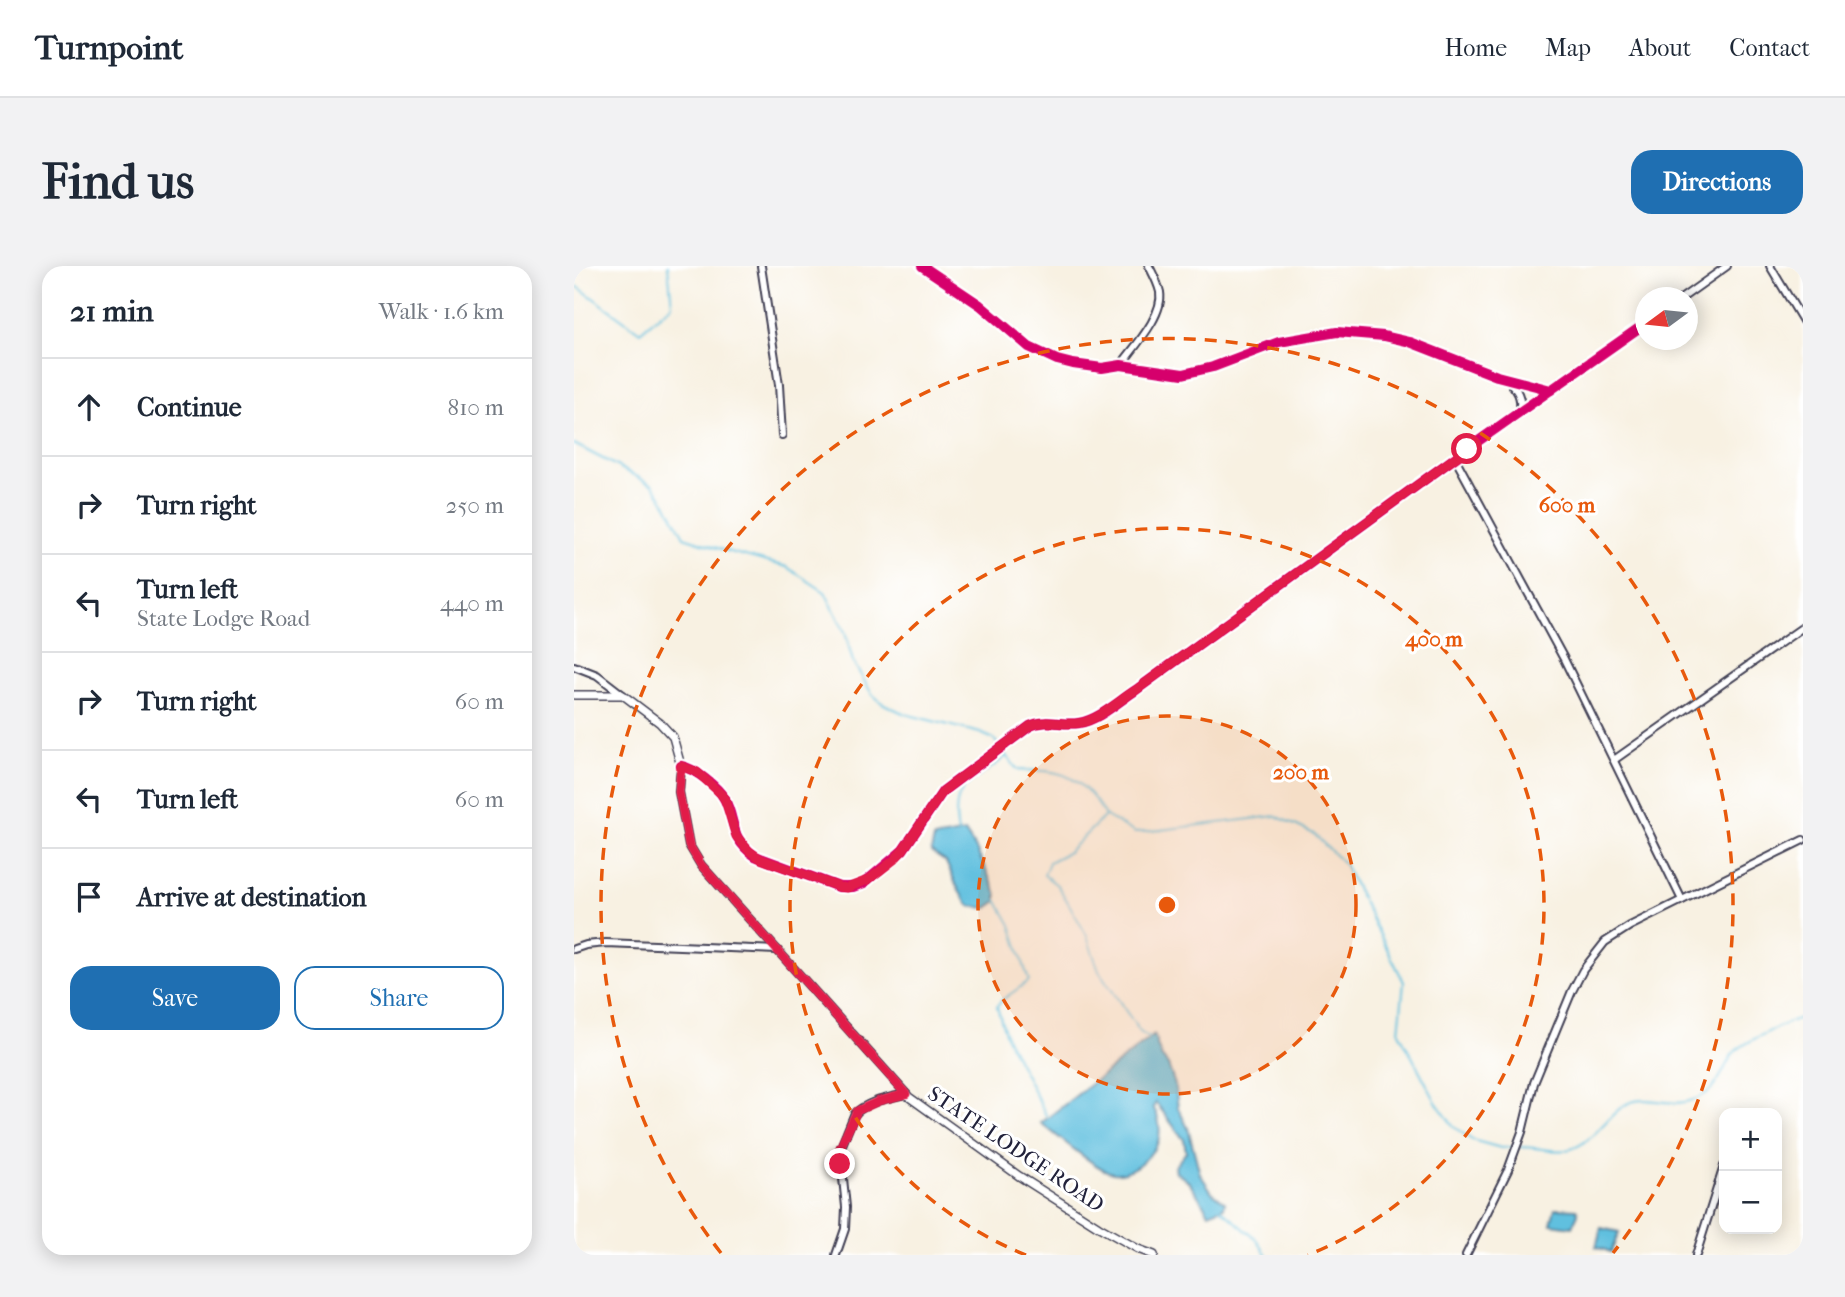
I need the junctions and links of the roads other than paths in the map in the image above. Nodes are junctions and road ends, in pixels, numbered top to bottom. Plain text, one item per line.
1 (761, 266) edge
2 (922, 266) edge
3 (1149, 266) edge
4 (1727, 266) edge
5 (1770, 266) edge
6 (1697, 287) edge
7 (1803, 321) edge
8 (1635, 331) edge
9 (1121, 365) junction
10 (1507, 379) junction
11 (1550, 390) junction
12 (1519, 412) junction
13 (782, 435) dead end
14 (1455, 458) junction
15 (1803, 627) edge
16 (574, 666) edge
17 (574, 695) edge
18 (622, 695) junction
19 (1614, 760) junction
20 (681, 766) junction
21 (1803, 840) edge
22 (1682, 900) junction
23 (574, 949) edge
24 (777, 950) junction
25 (906, 1094) junction
26 (1722, 1171) edge
27 (836, 1255) edge
28 (1154, 1255) edge
29 (1466, 1255) edge
30 (1696, 1255) edge

1 - 13 street
2 - 9 street
3 - 9 street
4 - 6 street
5 - 7 street
8 - 11 street
9 - 10 street
10 - 11 street
10 - 12 street
11 - 12 street
12 - 14 street
14 - 19 street
14 - 20 street
15 - 19 street
16 - 18 street
17 - 18 street
18 - 20 street, STATE LODGE ROAD
19 - 22 street
20 - 24 street, STATE LODGE ROAD
21 - 22 street
22 - 29 street
23 - 24 street
24 - 25 street, STATE LODGE ROAD
25 - 27 street
25 - 28 street, STATE LODGE ROAD
26 - 30 street

